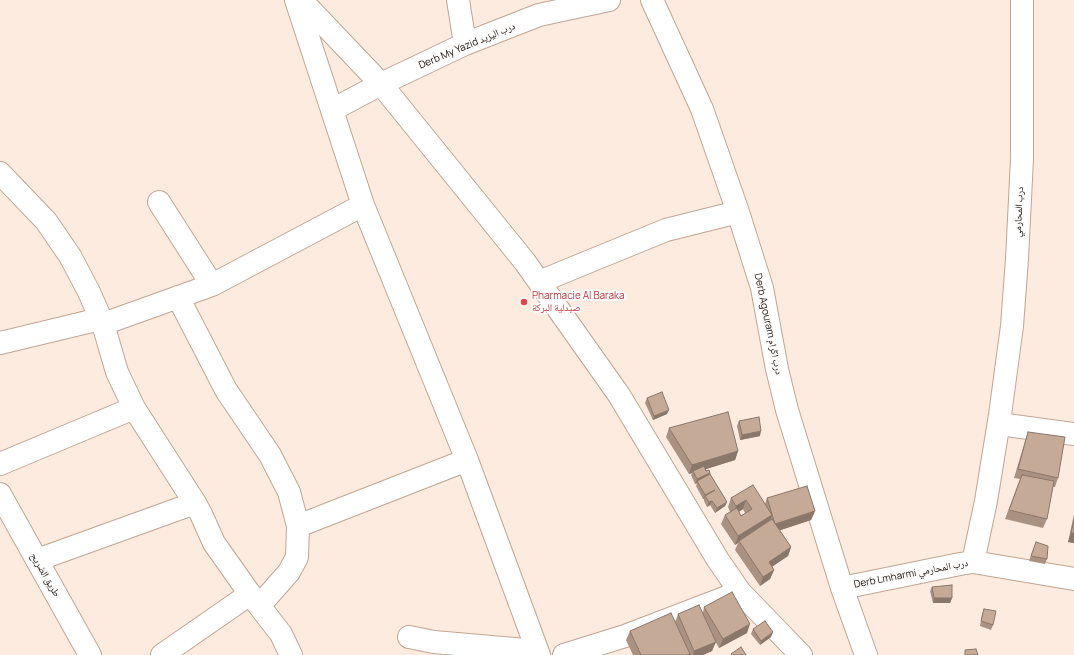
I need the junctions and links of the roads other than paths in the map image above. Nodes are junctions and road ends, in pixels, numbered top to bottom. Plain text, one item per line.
1 (296, 0) edge
2 (301, 0) edge
3 (458, 0) edge
4 (609, 0) edge
5 (652, 0) edge
6 (1022, 0) edge
7 (465, 44) junction
8 (381, 84) junction
9 (332, 110) junction
10 (0, 173) edge
11 (158, 202) dead end
12 (362, 205) junction
13 (738, 212) junction
14 (539, 282) junction
15 (212, 285) junction
16 (178, 297) junction
17 (102, 321) junction
18 (0, 343) edge
19 (134, 408) junction
20 (999, 424) junction
21 (1074, 434) edge
22 (467, 460) junction
23 (0, 464) edge
24 (0, 494) edge
25 (195, 503) junction
26 (298, 526) junction
27 (37, 560) junction
28 (973, 562) junction
29 (1074, 578) edge
30 (842, 588) junction
31 (740, 592) junction
32 (255, 600) junction
33 (409, 637) dead end
34 (538, 653) edge
35 (90, 655) edge
36 (162, 655) edge
37 (291, 655) edge
38 (564, 655) edge
39 (802, 655) edge
40 (866, 655) edge

1 - 9 street
2 - 8 street
3 - 7 street
4 - 7 street, Derb My Yazid درب اليزيد
5 - 13 street, Derb Agouram درب اڭرام
6 - 20 street, درب المحارمي
7 - 8 street, Derb My Yazid درب اليزيد
8 - 9 street, Derb My Yazid درب اليزيد
8 - 14 street
9 - 12 street
10 - 17 street
11 - 15 street
12 - 15 street
12 - 22 street
13 - 14 street
13 - 30 street, Derb Agouram درب اڭرام
14 - 31 street
15 - 16 street
16 - 17 street
16 - 26 street
17 - 18 street
17 - 19 street
19 - 23 street
19 - 25 street
20 - 21 street
20 - 28 street, درب المحارمي
22 - 26 street
22 - 34 street
24 - 27 street, طريق الضريح
25 - 27 street
25 - 32 street
26 - 32 street
27 - 35 street, طريق الضريح
28 - 29 street, Derb Lmharmi درب المحارمي
28 - 30 street, Derb Lmharmi درب المحارمي
30 - 40 street, Derb Agouram درب اڭرام
31 - 38 street
31 - 39 street
32 - 36 street
32 - 37 street
33 - 34 street

